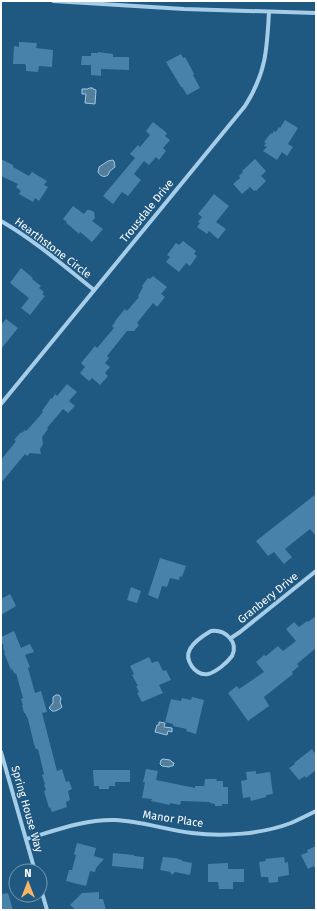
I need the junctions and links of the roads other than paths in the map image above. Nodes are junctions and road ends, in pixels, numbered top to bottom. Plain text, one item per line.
1 (53, 1) edge
2 (269, 12) junction
3 (316, 12) edge
4 (1, 221) edge
5 (94, 290) junction
6 (1, 404) edge
7 (316, 570) edge
8 (231, 638) junction
9 (1, 752) edge
10 (316, 811) edge
11 (26, 839) junction
12 (33, 863) edge

1 - 2 street
2 - 3 street
2 - 5 street, Trousdale Drive
4 - 5 street, Hearthstone Circle
5 - 6 street, Trousdale Drive
7 - 8 street, Granbery Drive
8 - 8 street
9 - 11 street, Spring House Way
10 - 11 street, Manor Place
11 - 12 street, Spring House Way

